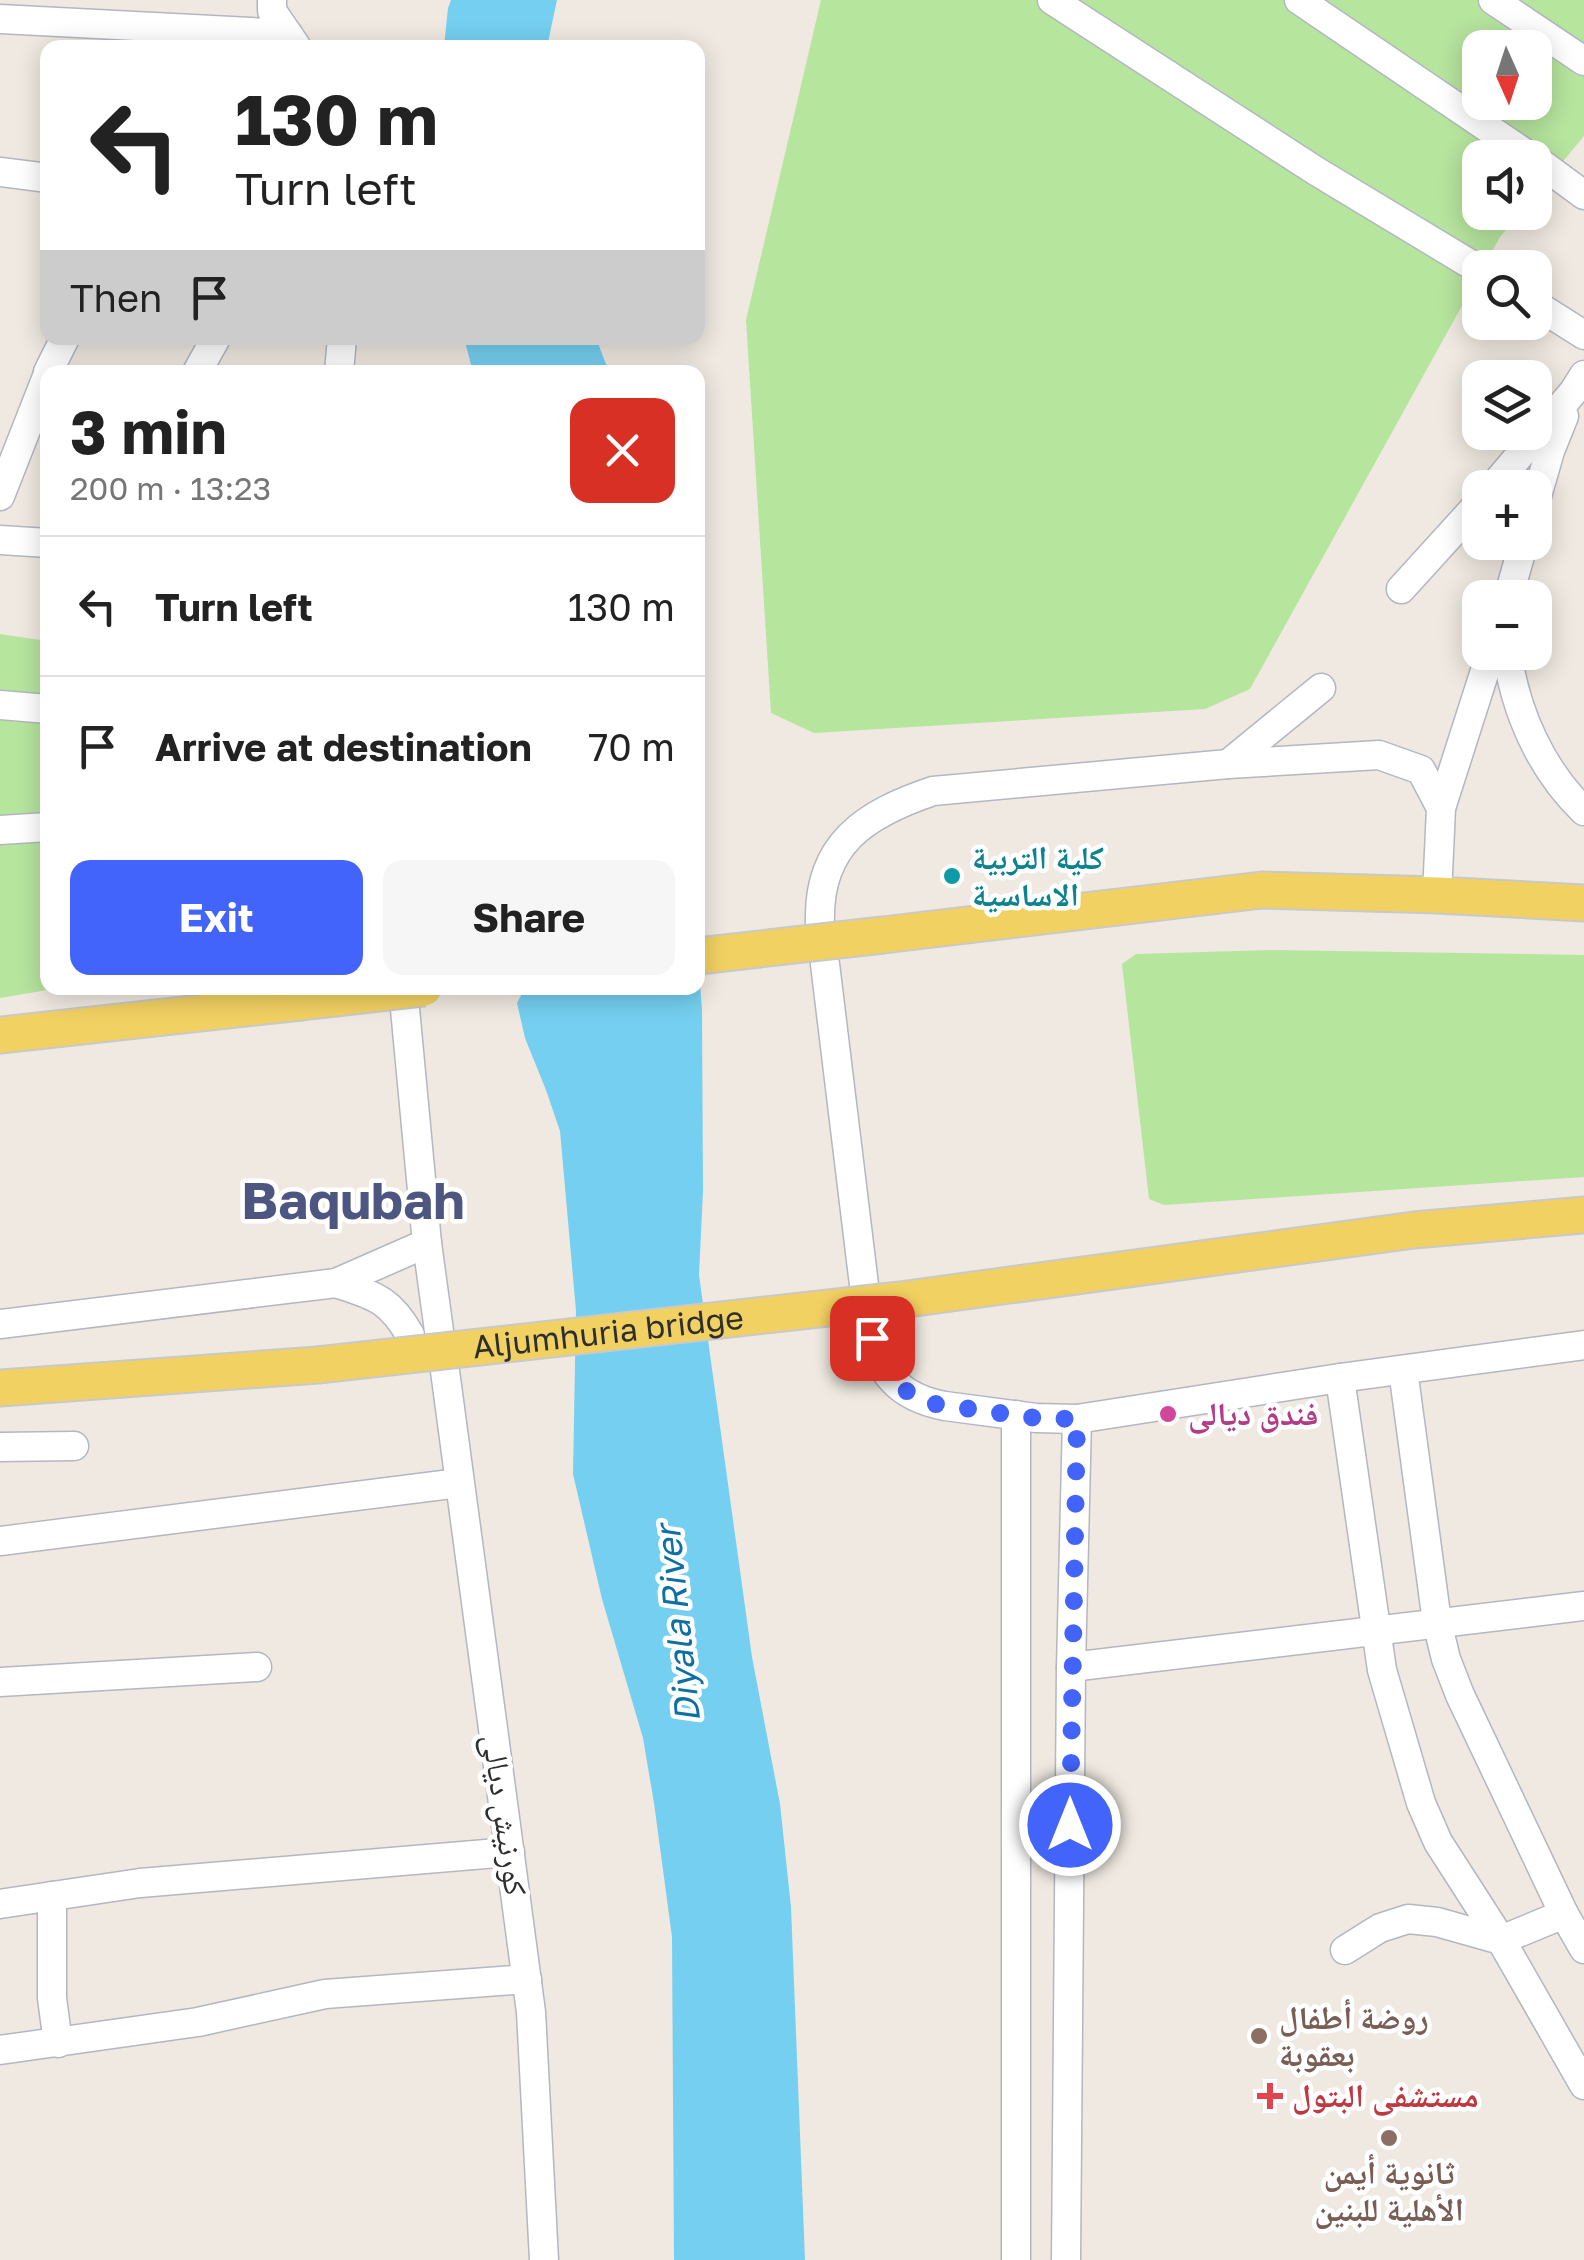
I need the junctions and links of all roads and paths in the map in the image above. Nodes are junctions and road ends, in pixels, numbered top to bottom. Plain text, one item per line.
1 (272, 0) edge
2 (1052, 0) edge
3 (1299, 0) edge
4 (1492, 0) edge
5 (0, 19) edge
6 (279, 40) edge
7 (291, 40) edge
8 (1584, 62) edge
9 (1507, 140) edge
10 (1552, 171) edge
11 (0, 172) edge
12 (40, 177) edge
13 (1584, 195) edge
14 (1462, 259) edge
15 (1552, 315) edge
16 (1584, 335) edge
17 (1579, 383) edge
18 (40, 394) edge
19 (1507, 470) edge
20 (1544, 470) edge
21 (0, 496) edge
22 (1462, 522) edge
23 (0, 540) edge
24 (40, 542) edge
25 (1401, 589) dead end
26 (1485, 670) edge
27 (1511, 670) edge
28 (1321, 688) dead end
29 (0, 705) edge
30 (40, 709) edge
31 (1228, 764) junction
32 (1441, 808) junction
33 (1584, 811) edge
34 (40, 828) edge
35 (0, 830) edge
36 (1437, 895) junction
37 (1584, 903) edge
38 (820, 924) dead end
39 (705, 955) edge
40 (825, 964) dead end
41 (414, 998) edge
42 (0, 1035) edge
43 (1584, 1215) edge
44 (427, 1243) junction
45 (336, 1283) junction
46 (864, 1285) dead end
47 (0, 1324) edge
48 (869, 1325) dead end
49 (440, 1331) dead end
50 (410, 1334) dead end
51 (1584, 1345) edge
52 (1403, 1370) junction
53 (439, 1372) dead end
54 (1340, 1378) junction
55 (0, 1388) edge
56 (1016, 1415) junction
57 (1077, 1419) junction
58 (74, 1446) dead end
59 (0, 1447) edge
60 (460, 1484) junction
61 (0, 1541) edge
62 (1584, 1606) edge
63 (1437, 1622) junction
64 (1376, 1630) junction
65 (257, 1667) dead end
66 (1071, 1667) junction
67 (0, 1682) edge
68 (510, 1852) junction
69 (52, 1896) junction
70 (0, 1904) edge
71 (1564, 1914) junction
72 (1502, 1940) junction
73 (1584, 1949) edge
74 (1345, 1950) dead end
75 (527, 1979) junction
76 (58, 2043) junction
77 (0, 2050) edge
78 (1584, 2085) edge
79 (544, 2260) edge
80 (1016, 2260) edge
81 (1066, 2260) edge

1 - 7 street
2 - 14 street
3 - 9 street
4 - 8 street
5 - 6 street
10 - 13 street
11 - 12 street
15 - 16 street
17 - 19 street
17 - 20 street
18 - 21 street
22 - 25 street
23 - 24 street
26 - 32 street
27 - 33 street
28 - 31 street
29 - 30 street
31 - 32 street
31 - 38 street
32 - 36 street
34 - 35 street
36 - 37 main road
36 - 39 main road, bridge
40 - 46 street
41 - 42 main road, bridge
41 - 44 street
43 - 55 main road, Aljumhuria bridge, bridge
44 - 45 street
44 - 49 street
45 - 47 street
45 - 50 street
48 - 56 street
51 - 52 street
52 - 54 street
52 - 63 street
53 - 60 street, كورنيش ديالى
54 - 57 street
54 - 64 street
56 - 57 street
56 - 80 street
57 - 66 street
58 - 59 street
60 - 61 street
60 - 68 street, كورنيش ديالى
62 - 63 street
63 - 64 street
63 - 71 street
64 - 66 street
64 - 72 street
65 - 67 street
66 - 81 street
68 - 69 street
68 - 75 street, كورنيش ديالى
69 - 70 street
69 - 76 street
71 - 72 street
71 - 73 street
72 - 74 street
72 - 78 street
75 - 76 street
75 - 79 street, كورنيش ديالى
76 - 77 street

